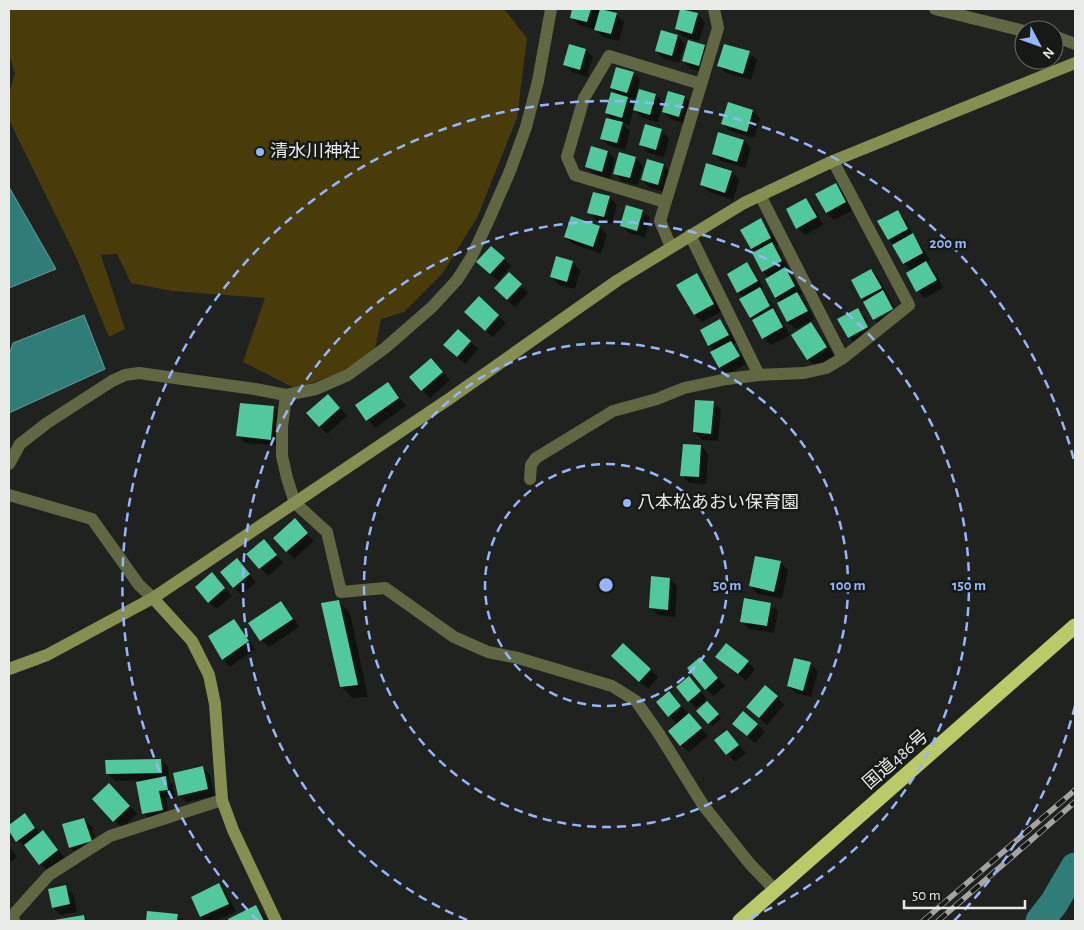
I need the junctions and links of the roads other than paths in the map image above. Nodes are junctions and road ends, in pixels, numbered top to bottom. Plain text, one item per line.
1 (551, 9) edge
2 (714, 9) edge
3 (935, 9) edge
4 (1014, 29) edge
5 (1075, 63) edge
6 (701, 84) junction
7 (833, 161) junction
8 (760, 196) junction
9 (666, 202) junction
10 (690, 235) junction
11 (671, 247) junction
12 (843, 358) junction
13 (759, 375) junction
14 (286, 395) junction
15 (9, 464) edge
16 (530, 479) dead end
17 (9, 495) edge
18 (295, 503) junction
19 (153, 598) junction
20 (1075, 626) edge
21 (9, 669) edge
22 (222, 800) junction
23 (775, 890) junction
24 (12, 917) edge
25 (276, 921) edge
26 (740, 921) edge

1 - 14 street
2 - 6 street
3 - 4 street
5 - 7 street
6 - 9 street
6 - 9 street
7 - 8 street
7 - 12 street
8 - 10 street
8 - 12 street
9 - 11 street
10 - 11 street
10 - 13 street
11 - 18 street
12 - 13 street
13 - 16 street
14 - 15 street
14 - 18 street
17 - 19 street
18 - 19 street
18 - 23 street
19 - 21 street
19 - 22 street
20 - 23 highway, 国道486号
22 - 24 street
22 - 25 street
23 - 26 highway, 国道486号

